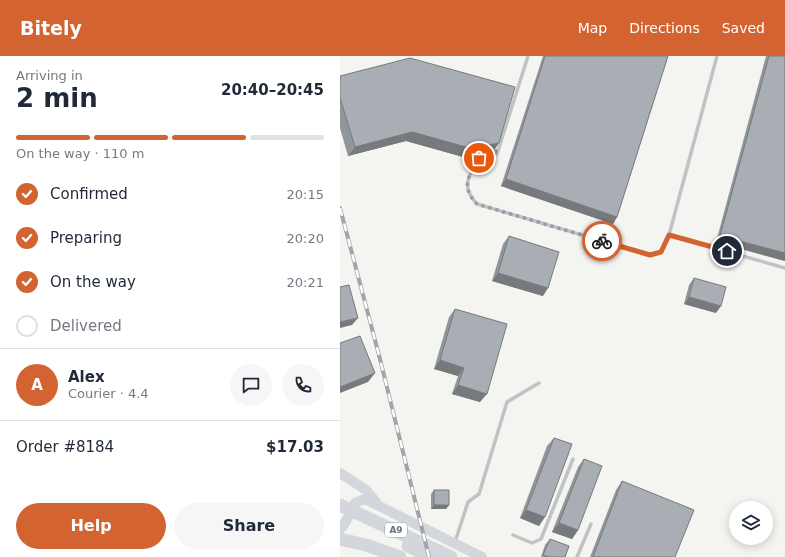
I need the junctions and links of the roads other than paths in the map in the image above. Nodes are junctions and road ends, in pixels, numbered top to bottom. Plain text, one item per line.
1 (528, 56) edge
2 (717, 56) edge
3 (669, 235) junction
4 (785, 268) edge
5 (539, 383) dead end
6 (573, 459) dead end
7 (340, 473) edge
8 (340, 504) edge
9 (377, 504) junction
10 (340, 514) edge
11 (591, 524) dead end
12 (340, 529) edge
13 (513, 535) dead end
14 (340, 539) edge
15 (455, 543) junction
16 (400, 557) edge
17 (430, 557) edge
18 (451, 557) edge
19 (482, 557) edge
20 (576, 557) edge

1 - 3 lane
2 - 3 lane
3 - 4 lane
5 - 15 lane
6 - 13 lane
7 - 9 main road
8 - 18 highway, A9
9 - 12 main road
9 - 15 main road
10 - 17 highway, A9
11 - 20 lane
14 - 16 highway
15 - 19 main road

